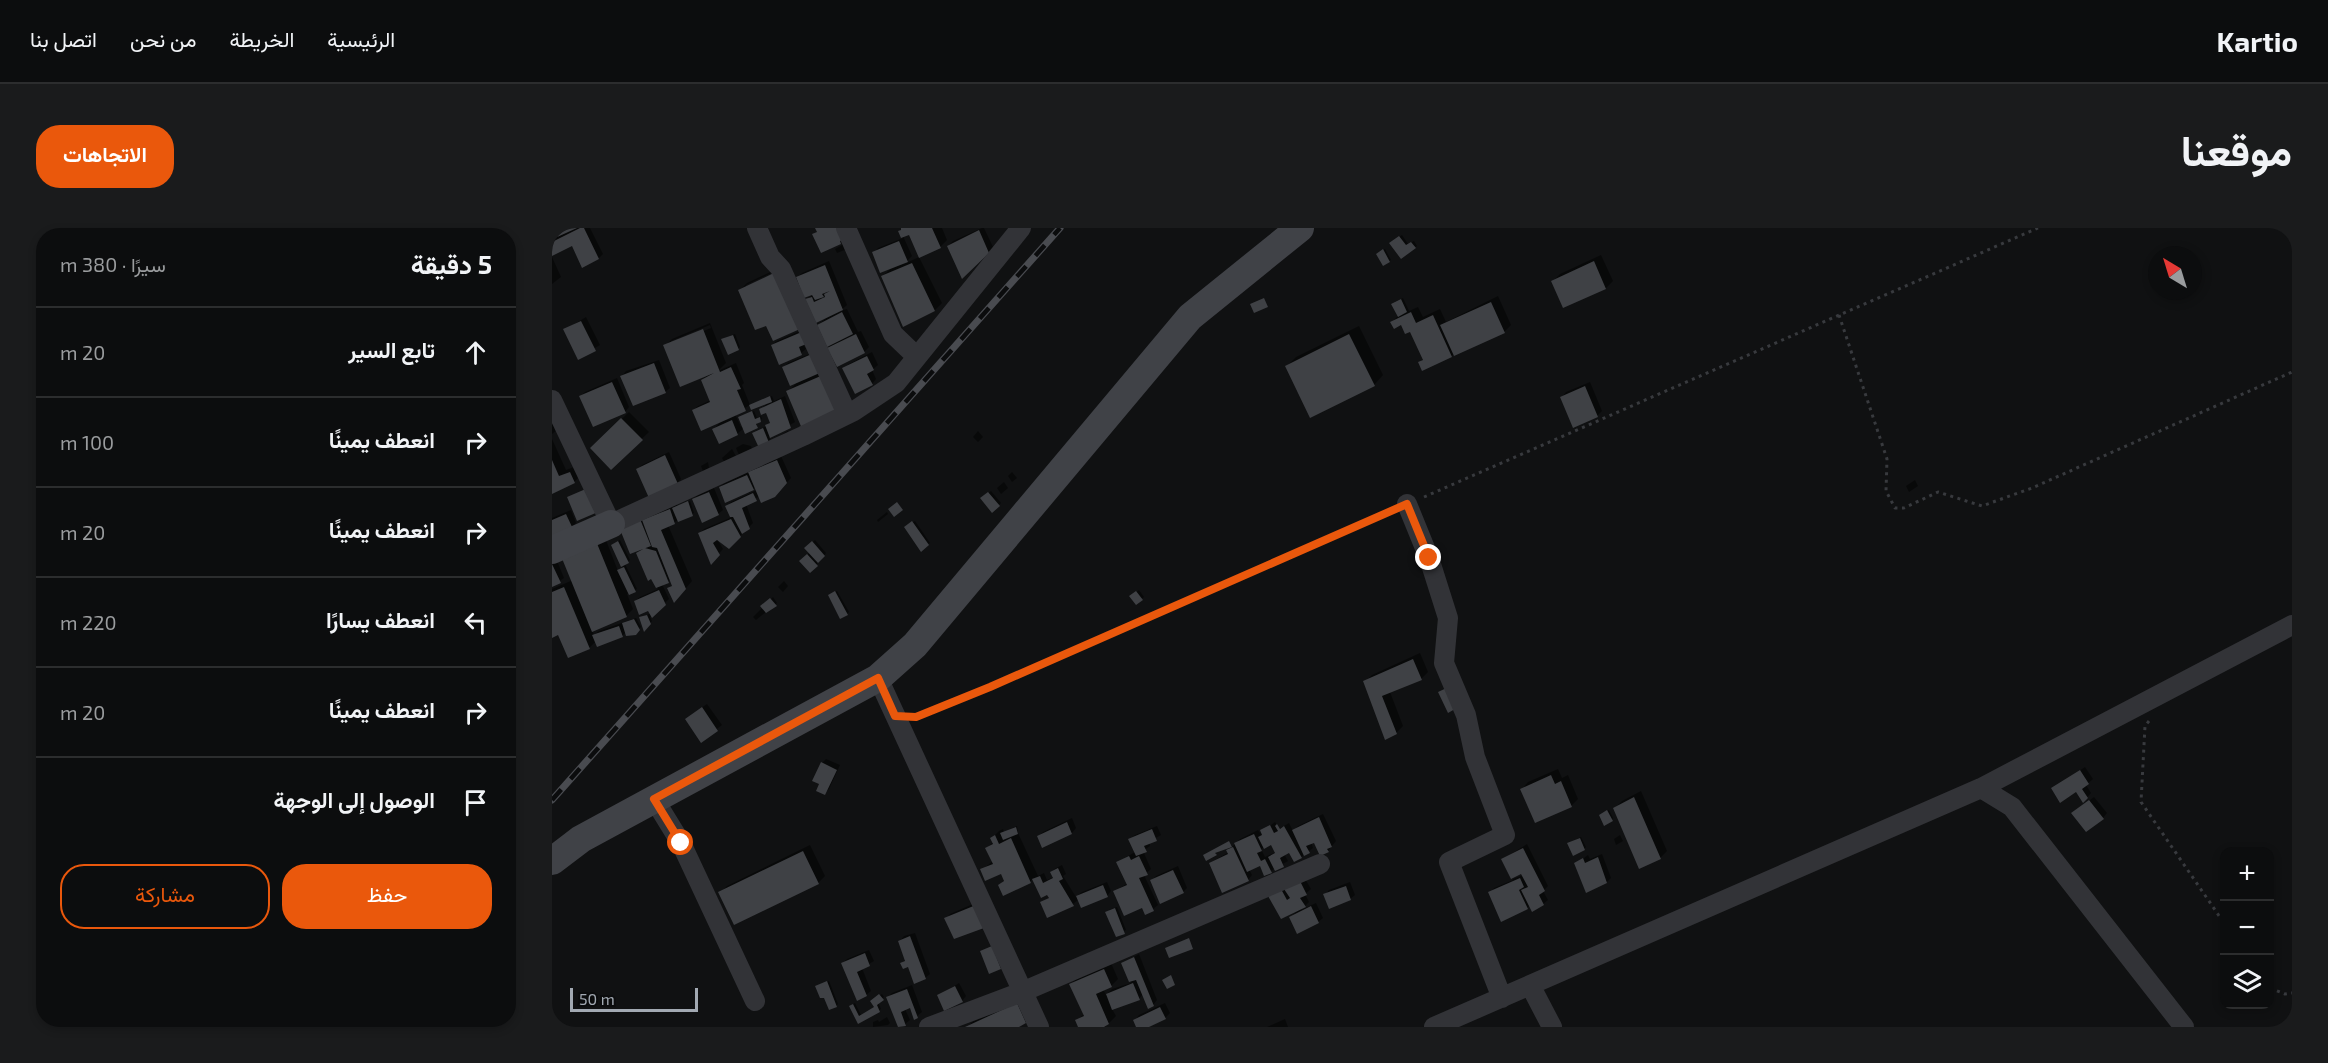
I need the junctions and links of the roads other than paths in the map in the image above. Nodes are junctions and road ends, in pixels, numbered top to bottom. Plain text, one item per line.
1 (757, 228) edge
2 (846, 228) edge
3 (1021, 228) edge
4 (1300, 228) edge
5 (917, 357) junction
6 (552, 400) edge
7 (847, 414) junction
8 (1407, 504) road end
9 (611, 524) junction
10 (552, 550) edge
11 (2292, 625) edge
12 (878, 678) junction
13 (1982, 788) junction
14 (654, 799) junction
15 (552, 861) edge
16 (1320, 864) dead end
17 (1530, 985) junction
18 (1022, 992) junction
19 (1502, 998) junction
20 (755, 1001) dead end
21 (928, 1027) edge
22 (1040, 1027) edge
23 (1434, 1027) edge
24 (1552, 1027) edge
25 (2184, 1027) edge

1 - 7 street
2 - 5 street
3 - 5 street
4 - 12 street
5 - 7 street
6 - 9 street
7 - 9 street
8 - 19 street
9 - 10 street
11 - 13 street
12 - 14 street
12 - 18 street
13 - 17 street
13 - 25 street
14 - 15 street
14 - 20 street
16 - 18 street
17 - 19 street
17 - 24 street
18 - 21 street
18 - 22 street
19 - 23 street

